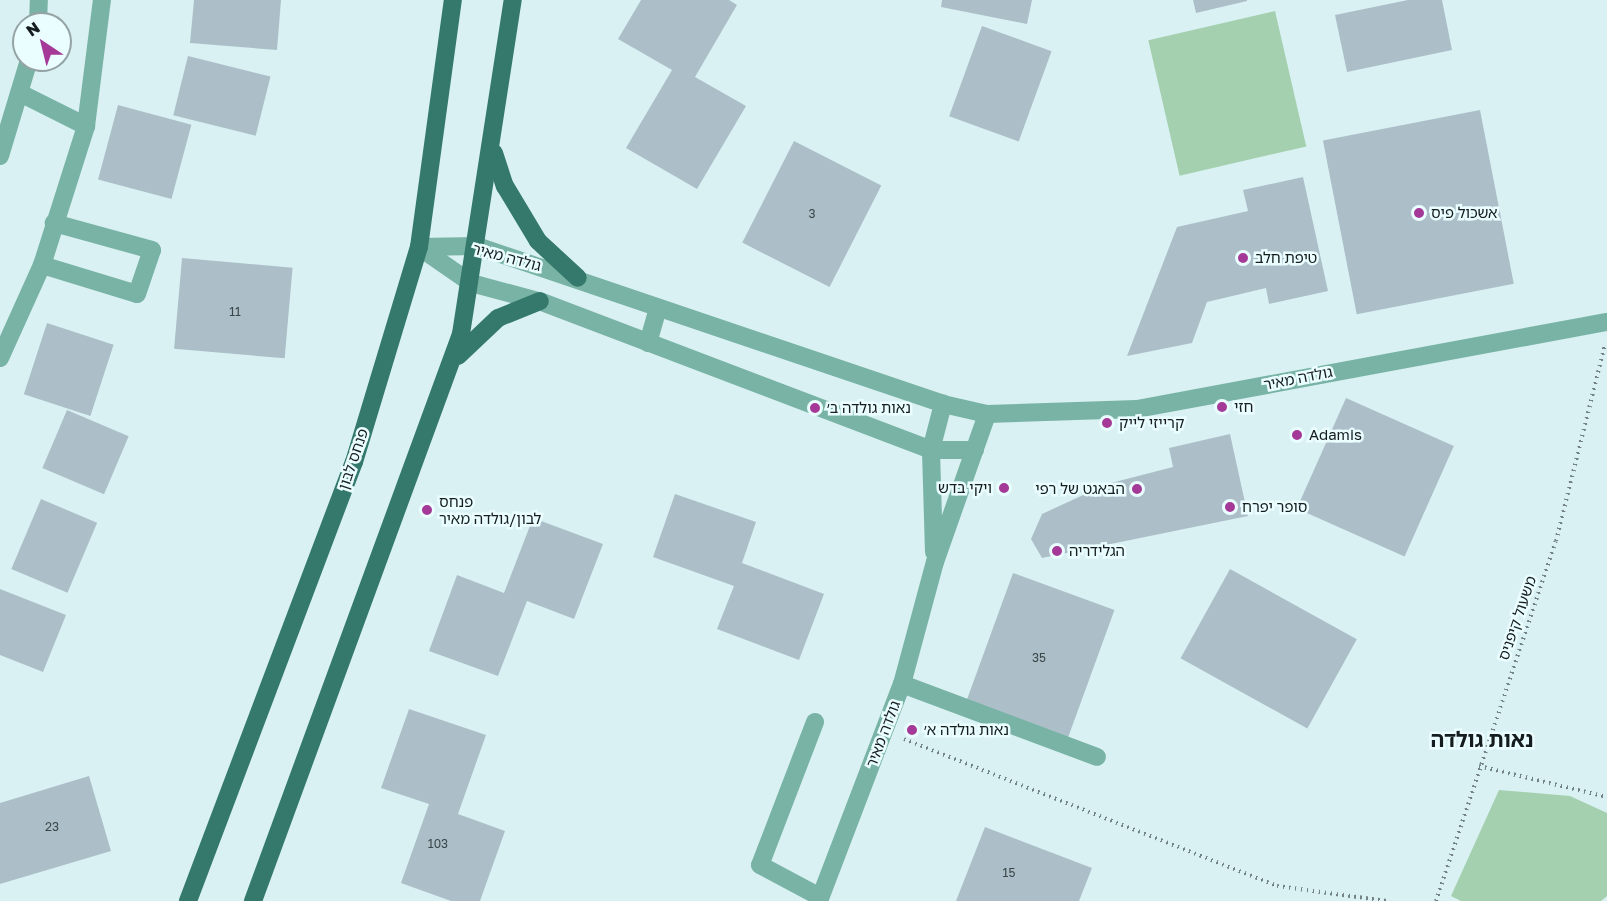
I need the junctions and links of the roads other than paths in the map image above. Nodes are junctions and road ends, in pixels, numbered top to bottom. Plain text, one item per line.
1 (102, 0) edge
2 (453, 0) edge
3 (513, 0) edge
4 (26, 72) edge
5 (20, 93) junction
6 (7, 119) edge
7 (86, 126) junction
8 (491, 144) junction
9 (0, 156) edge
10 (54, 223) junction
11 (477, 246) junction
12 (419, 247) junction
13 (42, 265) junction
14 (578, 278) junction
15 (471, 283) junction
16 (540, 301) junction
17 (658, 309) junction
18 (1607, 322) edge
19 (648, 343) junction
20 (0, 358) edge
21 (451, 364) junction
22 (943, 404) junction
23 (987, 414) junction
24 (931, 450) junction
25 (975, 450) junction
26 (935, 562) junction
27 (902, 684) junction
28 (815, 723) dead end
29 (1097, 757) dead end
30 (820, 899) edge
31 (188, 901) edge
32 (253, 901) edge

1 - 7 street
2 - 12 main road, פנחס לבון
3 - 8 main road
4 - 5 street
5 - 6 street
5 - 7 street
6 - 9 street
7 - 10 street
8 - 11 main road
8 - 14 main road
10 - 13 street
10 - 13 street
11 - 12 street, גולדה מאיר
11 - 14 street, גולדה מאיר
11 - 15 main road
12 - 15 street, גולדה מאיר
12 - 31 main road, פנחס לבון
13 - 20 street
14 - 17 street, גולדה מאיר
15 - 16 street, גולדה מאיר
15 - 21 main road
16 - 19 street, גולדה מאיר
16 - 21 main road
17 - 19 street
17 - 22 street, גולדה מאיר
18 - 23 street, גולדה מאיר
19 - 24 street, גולדה מאיר
21 - 32 main road
22 - 23 street, גולדה מאיר
22 - 24 street, גולדה מאיר
23 - 25 street, גולדה מאיר
24 - 25 street, גולדה מאיר
24 - 26 street, גולדה מאיר
25 - 26 street, גולדה מאיר
26 - 27 street, גולדה מאיר
27 - 29 street
27 - 30 street, גולדה מאיר
28 - 30 street

